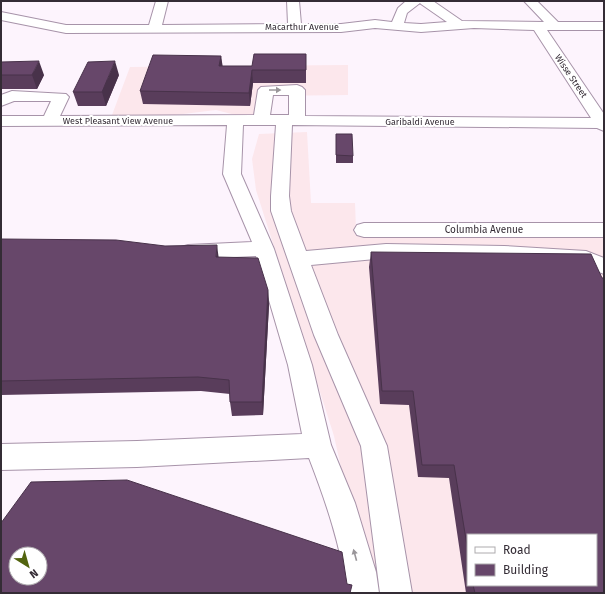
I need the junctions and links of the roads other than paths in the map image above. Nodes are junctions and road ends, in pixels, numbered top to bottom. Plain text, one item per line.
1 (162, 1) edge
2 (293, 1) edge
3 (415, 1) edge
4 (425, 1) edge
5 (530, 1) edge
6 (3, 11) edge
7 (398, 25) junction
8 (459, 25) junction
9 (538, 26) junction
10 (555, 26) junction
11 (604, 26) edge
12 (295, 27) junction
13 (155, 28) junction
14 (1, 101) edge
15 (235, 120) junction
16 (281, 120) junction
17 (49, 121) junction
18 (2, 123) edge
19 (604, 124) edge
20 (364, 230) dead end
21 (604, 230) edge
22 (264, 250) junction
23 (168, 252) edge
24 (298, 259) junction
25 (604, 267) edge
26 (318, 445) junction
27 (1, 456) edge
28 (363, 593) edge
29 (396, 593) edge

1 - 13 street
2 - 12 street
3 - 7 street
4 - 8 street
5 - 10 street
6 - 13 street, Macarthur Avenue
7 - 8 street, Macarthur Avenue
7 - 12 street, Macarthur Avenue
8 - 9 street, Macarthur Avenue
9 - 10 street, Macarthur Avenue
9 - 19 street, Wisse Street
10 - 11 street, Macarthur Avenue
12 - 13 street, Macarthur Avenue
14 - 17 street
15 - 16 street, Garibaldi Avenue
15 - 17 street, West Pleasant View Avenue
15 - 22 street
16 - 19 street, Garibaldi Avenue
16 - 24 street
17 - 18 street, West Pleasant View Avenue
20 - 21 street, Columbia Avenue
22 - 23 street
22 - 26 street
24 - 25 street
24 - 29 street
26 - 27 street
28 -> 26 street

